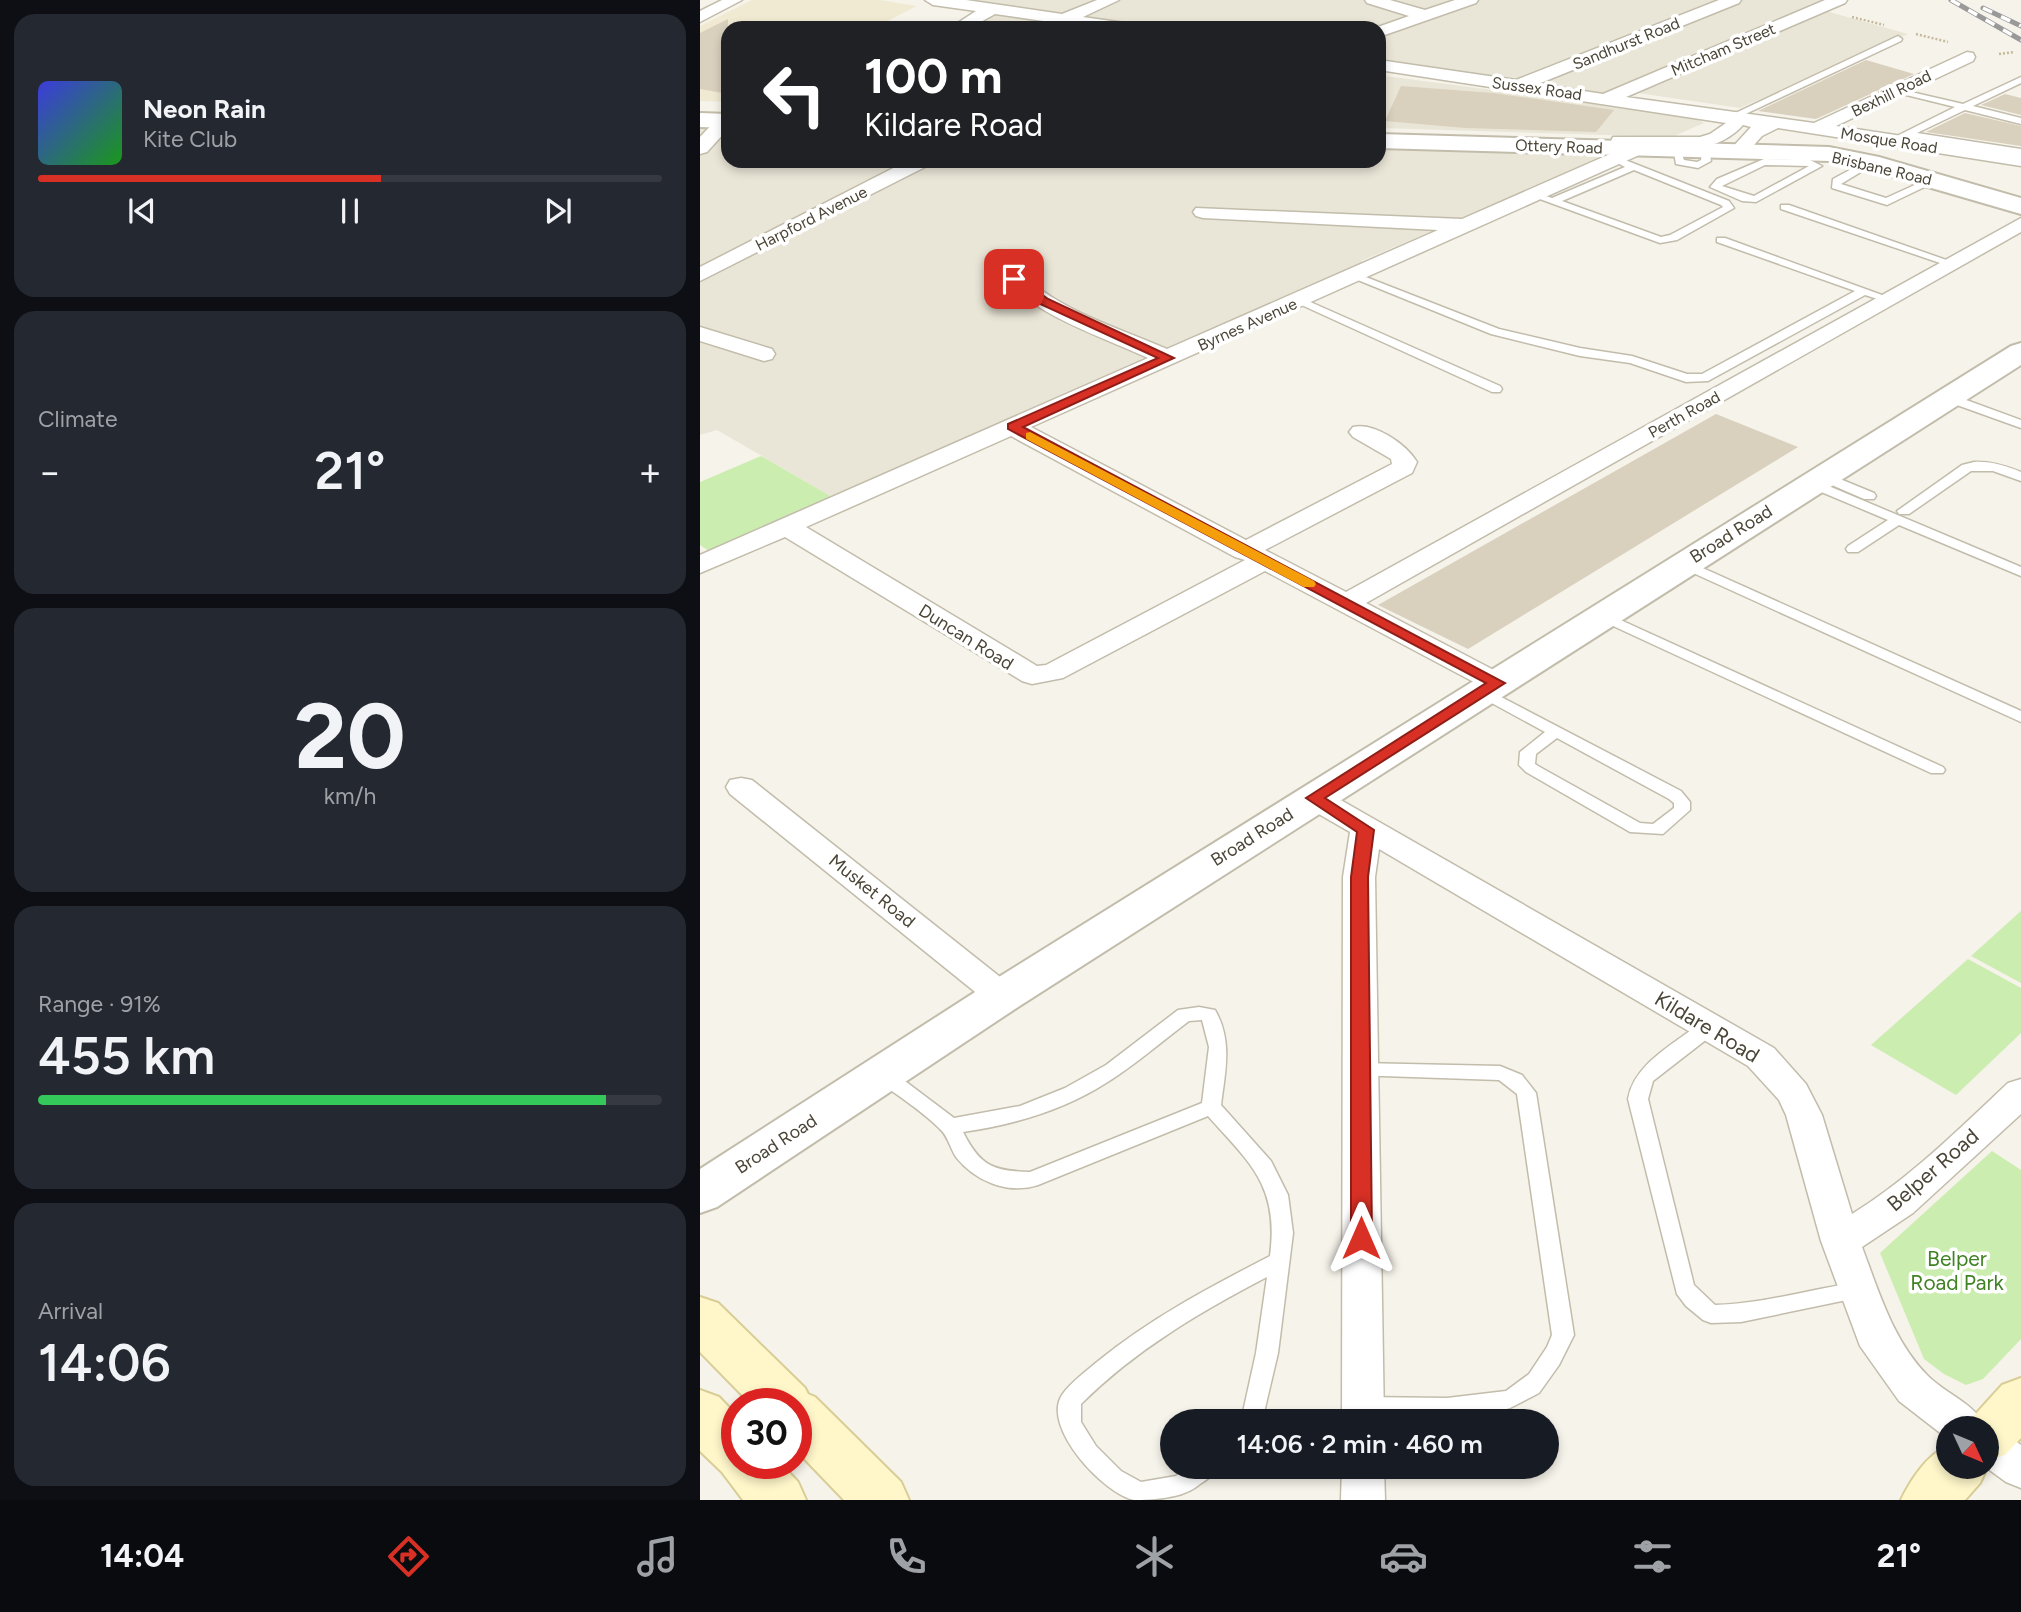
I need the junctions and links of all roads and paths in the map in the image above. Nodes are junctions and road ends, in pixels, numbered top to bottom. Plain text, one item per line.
1 (734, 0) edge
2 (933, 0) edge
3 (1111, 0) edge
4 (1373, 0) edge
5 (1470, 0) edge
6 (1733, 0) edge
7 (1839, 0) edge
8 (963, 2) edge
9 (992, 9) junction
10 (1426, 16) junction
11 (700, 17) edge
12 (1063, 19) junction
13 (971, 21) edge
14 (1077, 21) edge
15 (1386, 30) edge
16 (1898, 39) dead end
17 (2014, 52) dead end
18 (1999, 54) dead end
19 (1967, 57) dead end
20 (1386, 66) edge
21 (2021, 80) edge
22 (1519, 85) junction
23 (1897, 90) junction
24 (1608, 98) junction
25 (1962, 108) junction
26 (1732, 117) junction
27 (700, 120) edge
28 (721, 120) edge
29 (2021, 121) edge
30 (721, 126) edge
31 (1900, 138) junction
32 (1386, 141) edge
33 (1815, 141) junction
34 (1764, 142) junction
35 (1553, 146) junction
36 (1677, 146) junction
37 (700, 148) edge
38 (1739, 150) joint
39 (2021, 152) edge
40 (1628, 158) junction
41 (2021, 159) edge
42 (1870, 162) junction
43 (908, 168) edge
44 (1934, 180) junction
45 (1543, 199) junction
46 (2021, 206) edge
47 (1785, 207) dead end
48 (1203, 212) dead end
49 (2021, 224) edge
50 (1467, 226) junction
51 (1721, 240) dead end
52 (1950, 263) junction
53 (1011, 274) dead end
54 (700, 275) edge
55 (1354, 276) junction
56 (1864, 291) junction
57 (1887, 299) junction
58 (1299, 300) junction
59 (700, 334) edge
60 (2021, 352) edge
61 (764, 354) dead end
62 (1168, 358) junction
63 (1496, 389) dead end
64 (1947, 397) junction
65 (2021, 424) edge
66 (1013, 427) junction
67 (1362, 432) dead end
68 (2021, 477) edge
69 (1817, 480) junction
70 (1901, 515) junction
71 (786, 526) junction
72 (1853, 549) dead end
73 (1254, 556) junction
74 (2021, 560) edge
75 (1685, 564) junction
76 (700, 565) edge
77 (2021, 572) edge
78 (1346, 603) junction
79 (1603, 616) junction
80 (1490, 688) junction
81 (2021, 717) edge
82 (1555, 732) junction
83 (1937, 770) dead end
84 (741, 787) dead end
85 (1314, 798) junction
86 (1366, 830) junction
87 (1002, 996) junction
88 (1709, 1027) junction
89 (1360, 1070) junction
90 (882, 1074) junction
91 (2021, 1092) edge
92 (1210, 1107) junction
93 (950, 1126) junction
94 (700, 1194) edge
95 (1840, 1241) junction
96 (1278, 1261) junction
97 (1859, 1290) junction
98 (700, 1318) edge
99 (770, 1388) edge
100 (2021, 1401) edge
101 (1255, 1409) edge
102 (1362, 1409) edge
103 (1425, 1409) edge
104 (700, 1413) edge
105 (1949, 1416) edge
106 (1999, 1424) edge
107 (812, 1429) edge
108 (721, 1436) edge
109 (1999, 1453) edge
110 (2021, 1469) edge
111 (759, 1479) edge
112 (1190, 1479) edge
113 (1363, 1479) edge
114 (1948, 1479) edge
115 (778, 1500) edge
116 (881, 1500) edge
117 (1363, 1500) edge
118 (1929, 1500) edge

1 - 11 street
2 - 8 street
3 - 12 street
4 - 10 street
5 - 10 street
6 - 22 street, Sandhurst Road
7 - 24 street, Mitcham Street
8 - 9 street
9 - 12 street
9 - 13 street
10 - 15 street
12 - 14 street
16 - 26 lane
17 - 18 path
19 - 23 street, Bexhill Road
20 - 22 street, Sussex Road
21 - 25 lane
22 - 24 street, Sussex Road
23 - 25 lane
23 - 33 street, Bexhill Road
24 - 26 street, Sussex Road
25 - 29 lane
25 - 31 lane
26 - 34 street, Sussex Road
26 - 36 street
27 - 28 street
30 - 37 street
31 - 33 street, Mosque Road
31 - 39 lane
31 - 41 street, Mosque Road
32 - 35 street, Ottery Road
33 - 34 street, Brisbane Road
33 - 42 street, Brisbane Road
34 - 34 lane
34 - 38 street, Brisbane Road
35 - 36 street
35 - 40 street, Ottery Road
36 - 38 street, Ottery Road
36 - 40 street, Ottery Road
40 - 45 street, Byrnes Avenue
40 - 45 lane
42 - 44 street, Brisbane Road
42 - 44 lane
43 - 54 street, Harpford Avenue
44 - 46 street, Brisbane Road
45 - 50 street, Byrnes Avenue
47 - 52 lane
48 - 50 street
49 - 52 street, Perth Road
50 - 55 street, Byrnes Avenue
51 - 56 lane
52 - 57 street, Perth Road
53 - 62 street
55 - 56 lane
55 - 58 street, Byrnes Avenue
56 - 57 lane
57 - 78 street, Perth Road
58 - 62 street, Byrnes Avenue
58 - 63 lane
59 - 61 street
60 - 64 street, Broad Road
62 - 66 street, Byrnes Avenue
64 - 65 lane
64 - 69 street, Broad Road
66 - 71 street, Byrnes Avenue
66 - 73 street
67 - 73 street, Duncan Road
68 - 70 lane
69 - 70 lane
69 - 75 street, Broad Road
70 - 72 lane
70 - 74 lane
70 - 77 lane
71 - 73 street, Duncan Road
71 - 76 street, Byrnes Avenue
73 - 78 street
75 - 79 street, Broad Road
75 - 81 lane
78 - 80 street
79 - 80 street, Broad Road
79 - 83 lane
80 - 82 lane
80 - 85 street, Broad Road
82 - 82 lane
84 - 87 street, Musket Road
85 - 86 street, Kildare Road
85 - 87 street, Broad Road
86 - 88 street, Kildare Road
86 - 89 street
87 - 90 street, Broad Road
88 - 95 street, Kildare Road
88 - 97 lane
89 - 102 street
89 - 103 lane
90 - 93 lane
90 - 94 street, Broad Road
91 - 95 street, Belper Road
92 - 93 lane
92 - 93 lane
92 - 96 lane
95 - 97 street, Kildare Road
96 - 101 lane
96 - 112 lane
97 - 105 street, Kildare Road
98 - 99 main road
100 - 106 main road
104 - 108 main road
107 - 116 main road
109 - 110 street
111 - 115 main road
113 - 117 street
114 - 118 main road

